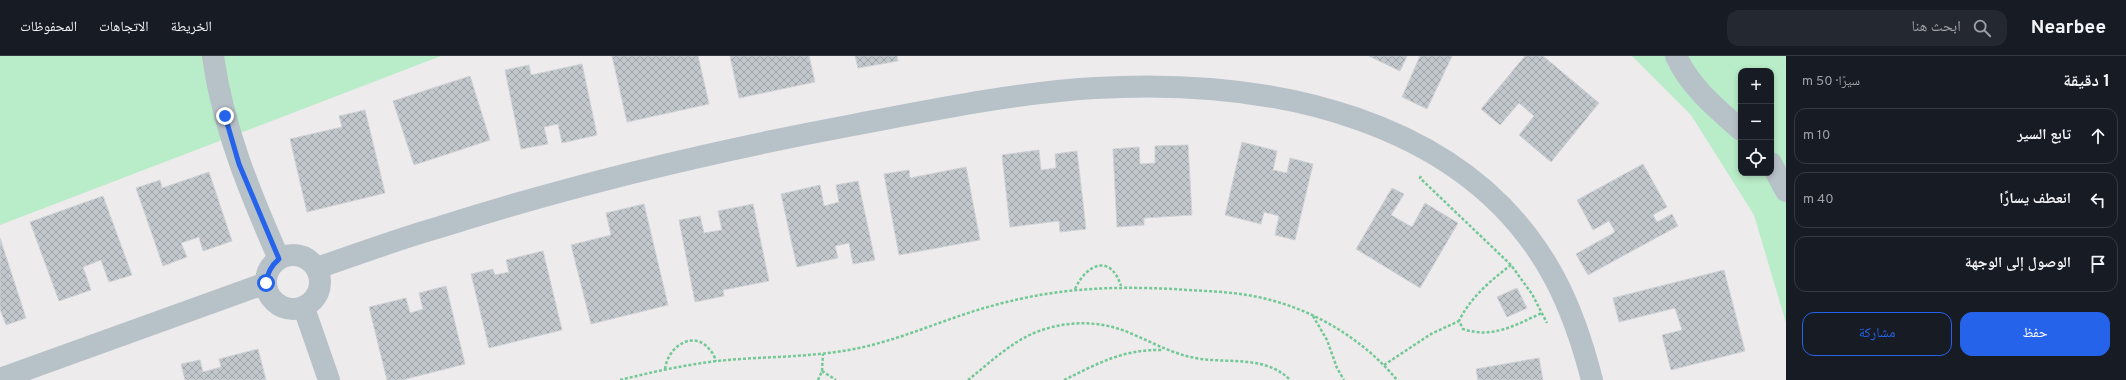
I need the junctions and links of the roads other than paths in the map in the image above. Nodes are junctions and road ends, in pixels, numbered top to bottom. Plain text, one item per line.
1 (213, 56) edge
2 (1676, 56) edge
3 (1738, 127) edge
4 (1774, 169) edge
5 (1786, 191) edge
6 (279, 259) junction
7 (317, 268) junction
8 (266, 283) junction
9 (304, 308) junction
10 (0, 379) edge
11 (329, 380) edge
12 (1592, 380) edge

1 - 6 street
2 - 3 street
4 - 5 street
6 - 7 street
6 - 8 street
7 - 9 street
7 - 12 street
8 - 9 street
8 - 10 street
9 - 11 street

